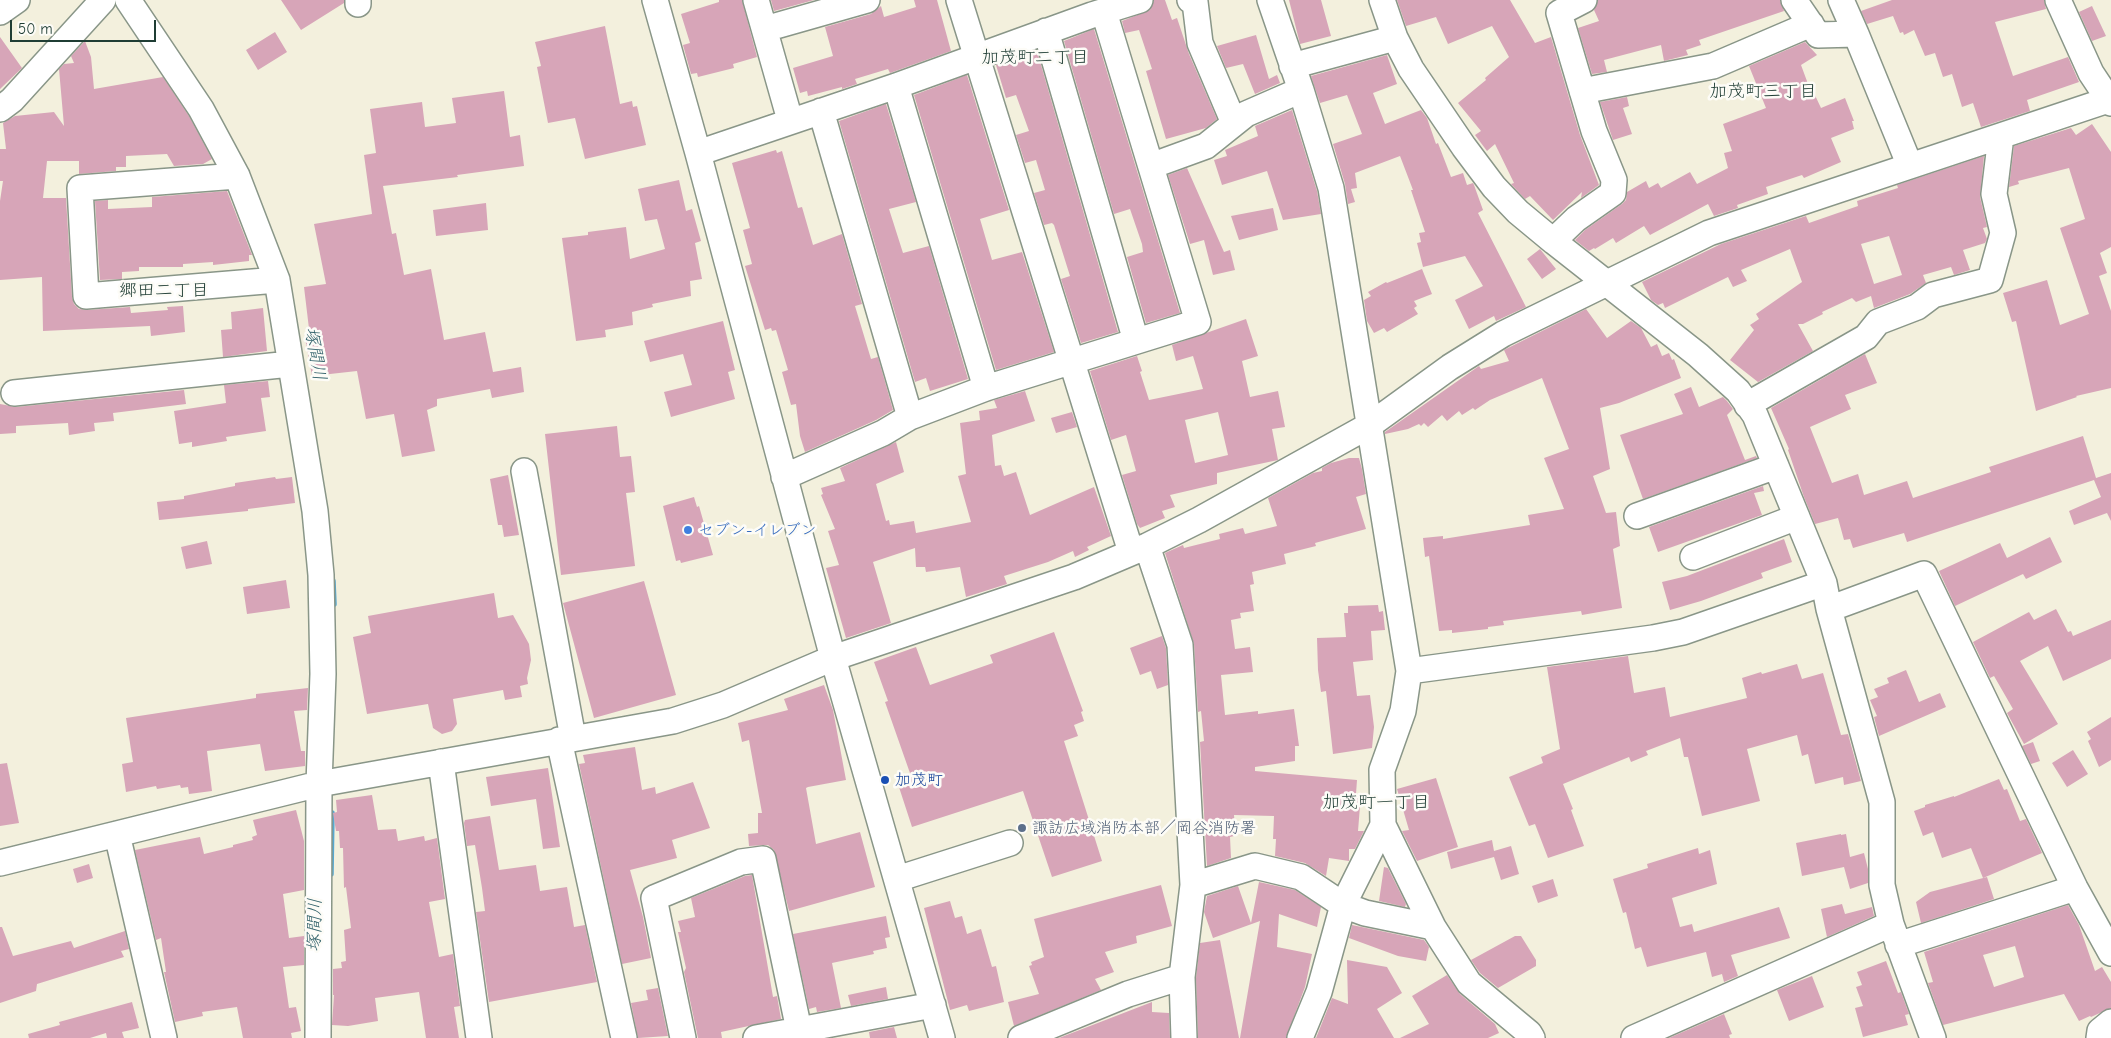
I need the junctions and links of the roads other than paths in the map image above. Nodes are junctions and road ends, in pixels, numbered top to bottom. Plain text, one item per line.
1 (17, 0) edge
2 (103, 0) edge
3 (128, 0) edge
4 (655, 0) edge
5 (756, 0) edge
6 (867, 0) edge
7 (959, 0) edge
8 (1140, 0) edge
9 (1190, 0) edge
10 (1270, 0) edge
11 (1382, 0) edge
12 (1584, 0) edge
13 (1794, 0) edge
14 (1841, 0) edge
15 (2058, 0) edge
16 (1094, 9) edge
17 (0, 12) edge
18 (1810, 24) junction
19 (764, 29) junction
20 (1046, 31) junction
21 (1856, 34) junction
22 (1395, 38) junction
23 (976, 56) junction
24 (1292, 66) junction
25 (896, 86) junction
26 (1301, 90) junction
27 (1582, 91) junction
28 (2108, 94) edge
29 (0, 109) edge
30 (821, 111) junction
31 (790, 120) junction
32 (1234, 123) junction
33 (2001, 136) junction
34 (698, 153) junction
35 (1151, 166) junction
36 (1910, 166) junction
37 (238, 176) junction
38 (1553, 241) junction
39 (277, 280) junction
40 (1607, 283) junction
41 (1136, 341) junction
42 (1071, 362) junction
43 (290, 364) junction
44 (986, 388) junction
45 (14, 393) dead end
46 (1747, 405) junction
47 (910, 417) junction
48 (1370, 426) junction
49 (1776, 466) junction
50 (524, 470) dead end
51 (784, 477) junction
52 (1637, 516) dead end
53 (1797, 517) junction
54 (1139, 549) junction
55 (1693, 557) dead end
56 (1824, 583) junction
57 (1829, 609) junction
58 (833, 658) junction
59 (1409, 671) junction
60 (566, 739) junction
61 (441, 762) junction
62 (319, 784) junction
63 (1383, 825) junction
64 (118, 834) junction
65 (1010, 843) dead end
66 (0, 863) edge
67 (897, 879) junction
68 (1194, 885) junction
69 (2075, 888) junction
70 (1344, 905) junction
71 (1433, 927) junction
72 (1894, 935) junction
73 (2111, 953) edge
74 (1182, 976) junction
75 (933, 1005) junction
76 (2111, 1022) edge
77 (799, 1030) junction
78 (164, 1038) edge
79 (318, 1038) edge
80 (479, 1038) edge
81 (624, 1038) edge
82 (682, 1038) edge
83 (756, 1038) edge
84 (942, 1038) edge
85 (1021, 1038) edge
86 (1184, 1038) edge
87 (1300, 1038) edge
88 (1532, 1038) edge
89 (1634, 1038) edge
90 (1933, 1038) edge
91 (2099, 1038) edge

1 - 17 street
2 - 29 street
3 - 37 street
4 - 34 street
5 - 19 street
6 - 19 street
7 - 23 street
8 - 16 street
9 - 32 street
10 - 24 street
11 - 22 street
12 - 27 street
13 - 18 street
14 - 21 street
15 - 28 street
16 - 20 street
16 - 35 street
18 - 21 street
18 - 27 street
19 - 31 street
20 - 23 street
20 - 41 street
21 - 36 street
22 - 24 street
22 - 38 street
23 - 25 street
23 - 42 street
24 - 26 street
25 - 30 street
25 - 44 street
26 - 32 street
26 - 48 street
27 - 38 street
28 - 33 street
30 - 31 street
30 - 47 street
31 - 34 street
32 - 35 street
33 - 36 street
33 - 46 street
34 - 51 street
35 - 41 street
36 - 40 street
37 - 39 street
37 - 39 street
38 - 40 street
39 - 43 street
40 - 46 street
40 - 48 street
41 - 42 street
42 - 44 street
42 - 54 street
43 - 45 street
43 - 62 street
44 - 47 street
46 - 49 street
47 - 51 street
48 - 54 street
48 - 59 street
49 - 52 street
49 - 53 street
50 - 60 street
51 - 58 street
53 - 55 street
53 - 56 street
54 - 58 street
54 - 68 street
56 - 57 street
56 - 59 street
57 - 69 street
57 - 72 street
58 - 60 street
58 - 67 street
59 - 63 street
60 - 61 street
60 - 81 street
61 - 62 street
61 - 80 street
62 - 64 street
62 - 79 street
63 - 70 street
63 - 71 street
64 - 66 street
64 - 78 street
65 - 67 street
67 - 75 street
68 - 70 street
68 - 74 street
69 - 72 street
69 - 73 street
70 - 71 street
70 - 87 street
71 - 88 street
72 - 89 street
72 - 90 street
74 - 85 street
74 - 86 street
75 - 77 street
75 - 84 street
76 - 91 street
77 - 82 street
77 - 83 street

